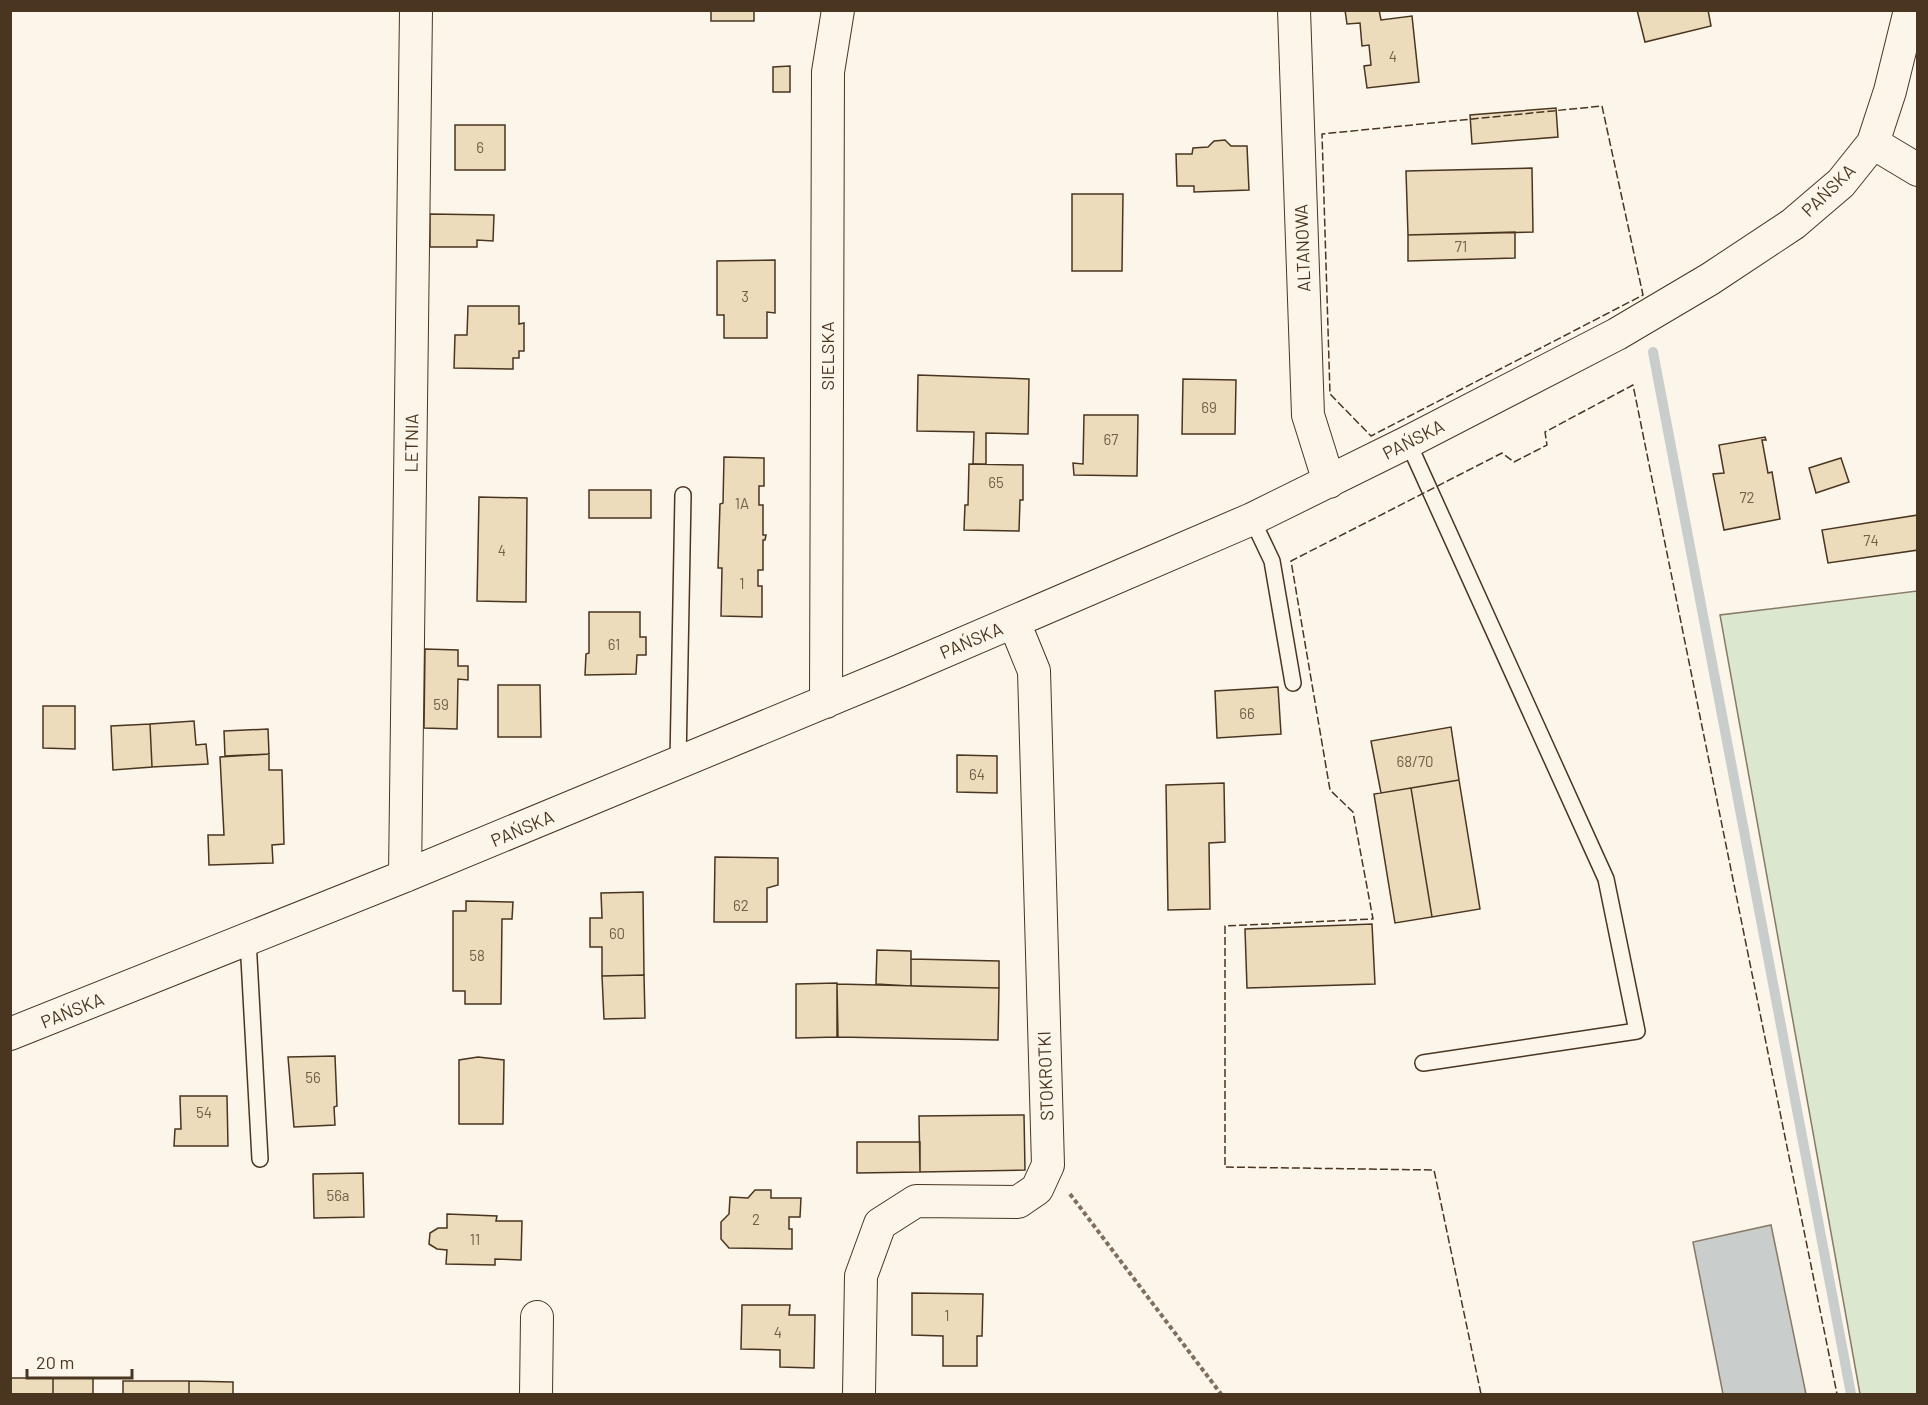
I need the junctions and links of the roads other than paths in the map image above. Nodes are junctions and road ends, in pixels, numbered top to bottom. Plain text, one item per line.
1 (416, 10) edge
2 (838, 10) edge
3 (1294, 10) edge
4 (1910, 10) edge
5 (1873, 143) junction
6 (1917, 170) edge
7 (1408, 442) junction
8 (1329, 482) junction
9 (683, 495) dead end
10 (1252, 519) junction
11 (1014, 622) junction
12 (1293, 683) dead end
13 (826, 702) junction
14 (678, 763) junction
15 (405, 876) junction
16 (249, 940) junction
17 (10, 1034) edge
18 (1424, 1063) dead end
19 (260, 1159) dead end
20 (537, 1317) dead end
21 (536, 1395) edge
22 (859, 1395) edge

1 - 15 street, LETNIA
2 - 13 street, SIELSKA
3 - 8 street, ALTANOWA
4 - 5 street
5 - 6 street
5 - 7 street, PAŃSKA
7 - 8 street, PAŃSKA
7 - 18 lane
8 - 10 street, PAŃSKA
9 - 14 lane
10 - 11 street, PAŃSKA
10 - 12 lane
11 - 13 street, PAŃSKA
11 - 22 street, STOKROTKI
13 - 14 street, PAŃSKA
14 - 15 street, PAŃSKA
15 - 16 street, PAŃSKA
16 - 17 street, PAŃSKA
16 - 19 lane
20 - 21 street

